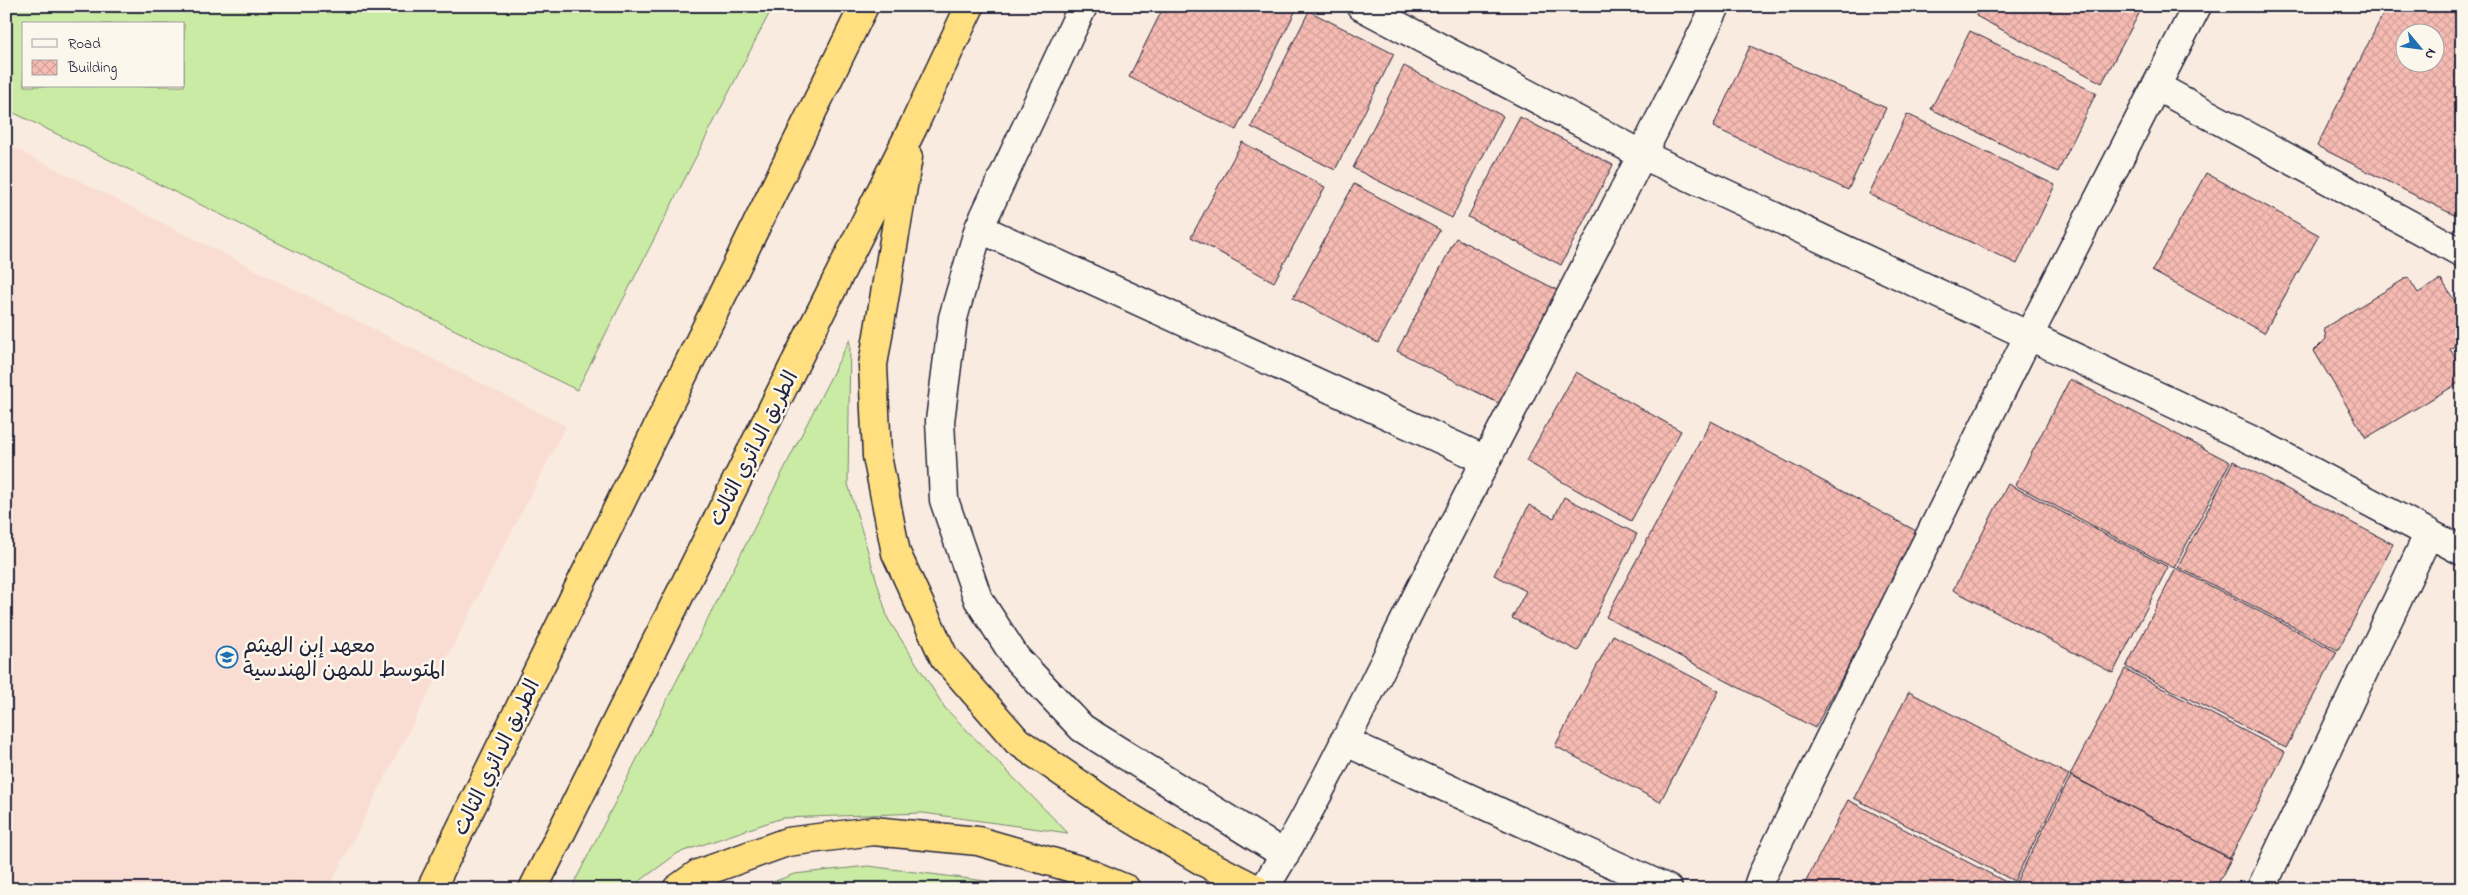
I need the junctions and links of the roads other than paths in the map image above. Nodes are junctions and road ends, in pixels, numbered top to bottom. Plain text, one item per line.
1 (864, 6) edge
2 (970, 6) edge
3 (1083, 6) edge
4 (1361, 6) edge
5 (1716, 6) edge
6 (2198, 6) edge
7 (2156, 86) junction
8 (913, 127) junction
9 (1643, 155) junction
10 (979, 228) junction
11 (2462, 253) edge
12 (2028, 337) junction
13 (1486, 460) junction
14 (2429, 533) junction
15 (2462, 551) edge
16 (1344, 741) junction
17 (1285, 855) junction
18 (432, 889) edge
19 (533, 889) edge
20 (677, 889) edge
21 (1126, 889) edge
22 (1256, 889) edge
23 (1264, 889) edge
24 (1668, 889) edge
25 (1757, 889) edge
26 (2261, 889) edge

1 - 18 highway, الطريق الدائري الثالث
2 - 8 highway, الطريق الدائري الثالث
3 - 10 street
4 - 9 street
5 - 9 street
6 - 7 street
7 - 11 street
7 - 12 street
8 - 19 highway, الطريق الدائري الثالث
8 - 22 highway
9 - 12 street
9 - 13 street
10 - 13 street
10 - 17 street
12 - 14 street
12 - 25 street
13 - 16 street
14 - 15 street
14 - 26 street
16 - 17 street
16 - 24 street
17 - 23 street
20 - 21 highway

